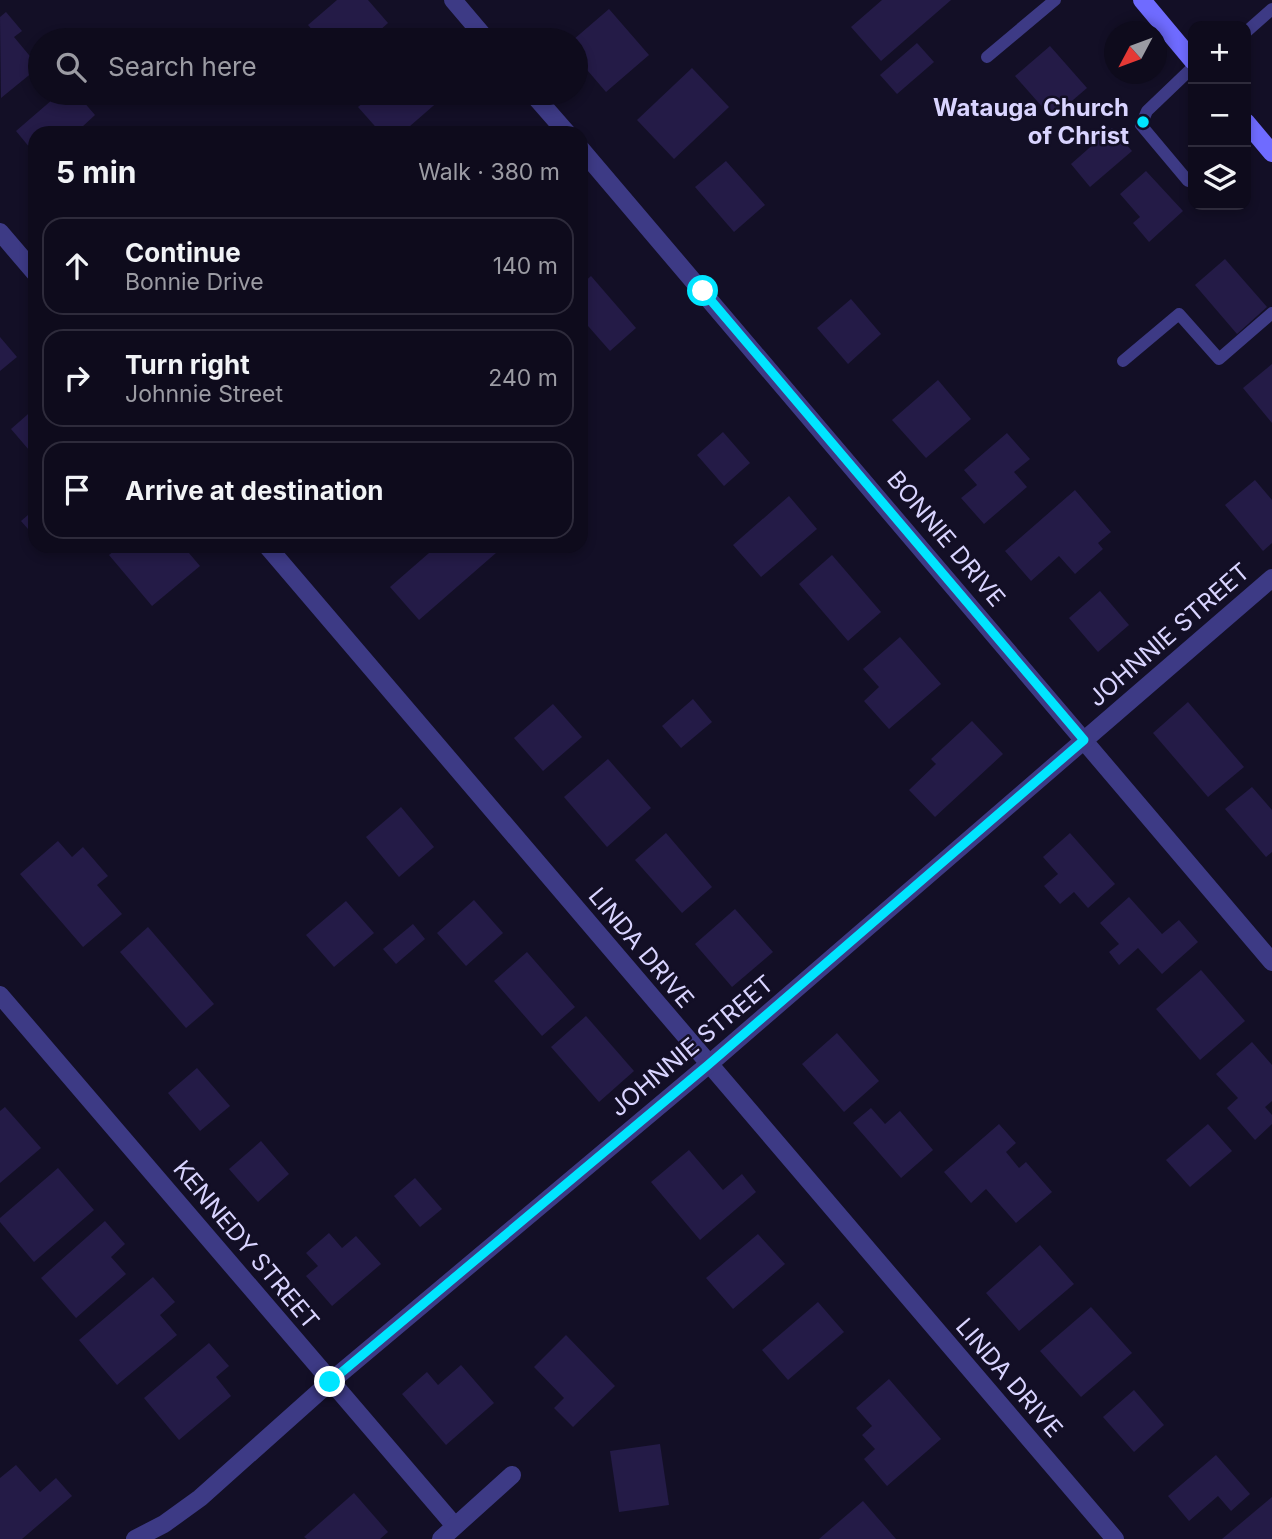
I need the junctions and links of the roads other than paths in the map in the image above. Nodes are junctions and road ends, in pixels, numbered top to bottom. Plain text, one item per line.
1 (453, 0) edge
2 (1055, 0) edge
3 (1142, 0) edge
4 (1272, 9) edge
5 (477, 28) edge
6 (1251, 28) edge
7 (1188, 55) edge
8 (987, 57) dead end
9 (1188, 72) edge
10 (542, 105) edge
11 (561, 126) edge
12 (1251, 135) edge
13 (1272, 153) edge
14 (588, 157) edge
15 (1188, 181) edge
16 (0, 232) edge
17 (28, 265) edge
18 (1272, 313) edge
19 (1123, 361) dead end
20 (273, 553) edge
21 (1272, 578) edge
22 (1084, 740) junction
23 (1272, 962) edge
24 (0, 995) edge
25 (708, 1065) junction
26 (330, 1382) junction
27 (512, 1475) dead end
28 (455, 1526) junction
29 (135, 1539) edge
30 (441, 1539) edge
31 (1115, 1539) edge

1 - 5 street
2 - 8 lane
3 - 7 main road
4 - 6 lane
9 - 15 lane
10 - 11 street
12 - 13 main road
14 - 22 street, BONNIE DRIVE
16 - 17 street
18 - 19 lane
20 - 25 street, LINDA DRIVE
21 - 22 street, JOHNNIE STREET
22 - 23 street, BONNIE DRIVE
22 - 25 street, JOHNNIE STREET
24 - 26 street, KENNEDY STREET
25 - 26 street, JOHNNIE STREET
25 - 31 street, LINDA DRIVE
26 - 28 street, KENNEDY STREET
26 - 29 street, JOHNNIE STREET
27 - 28 street
28 - 30 street

